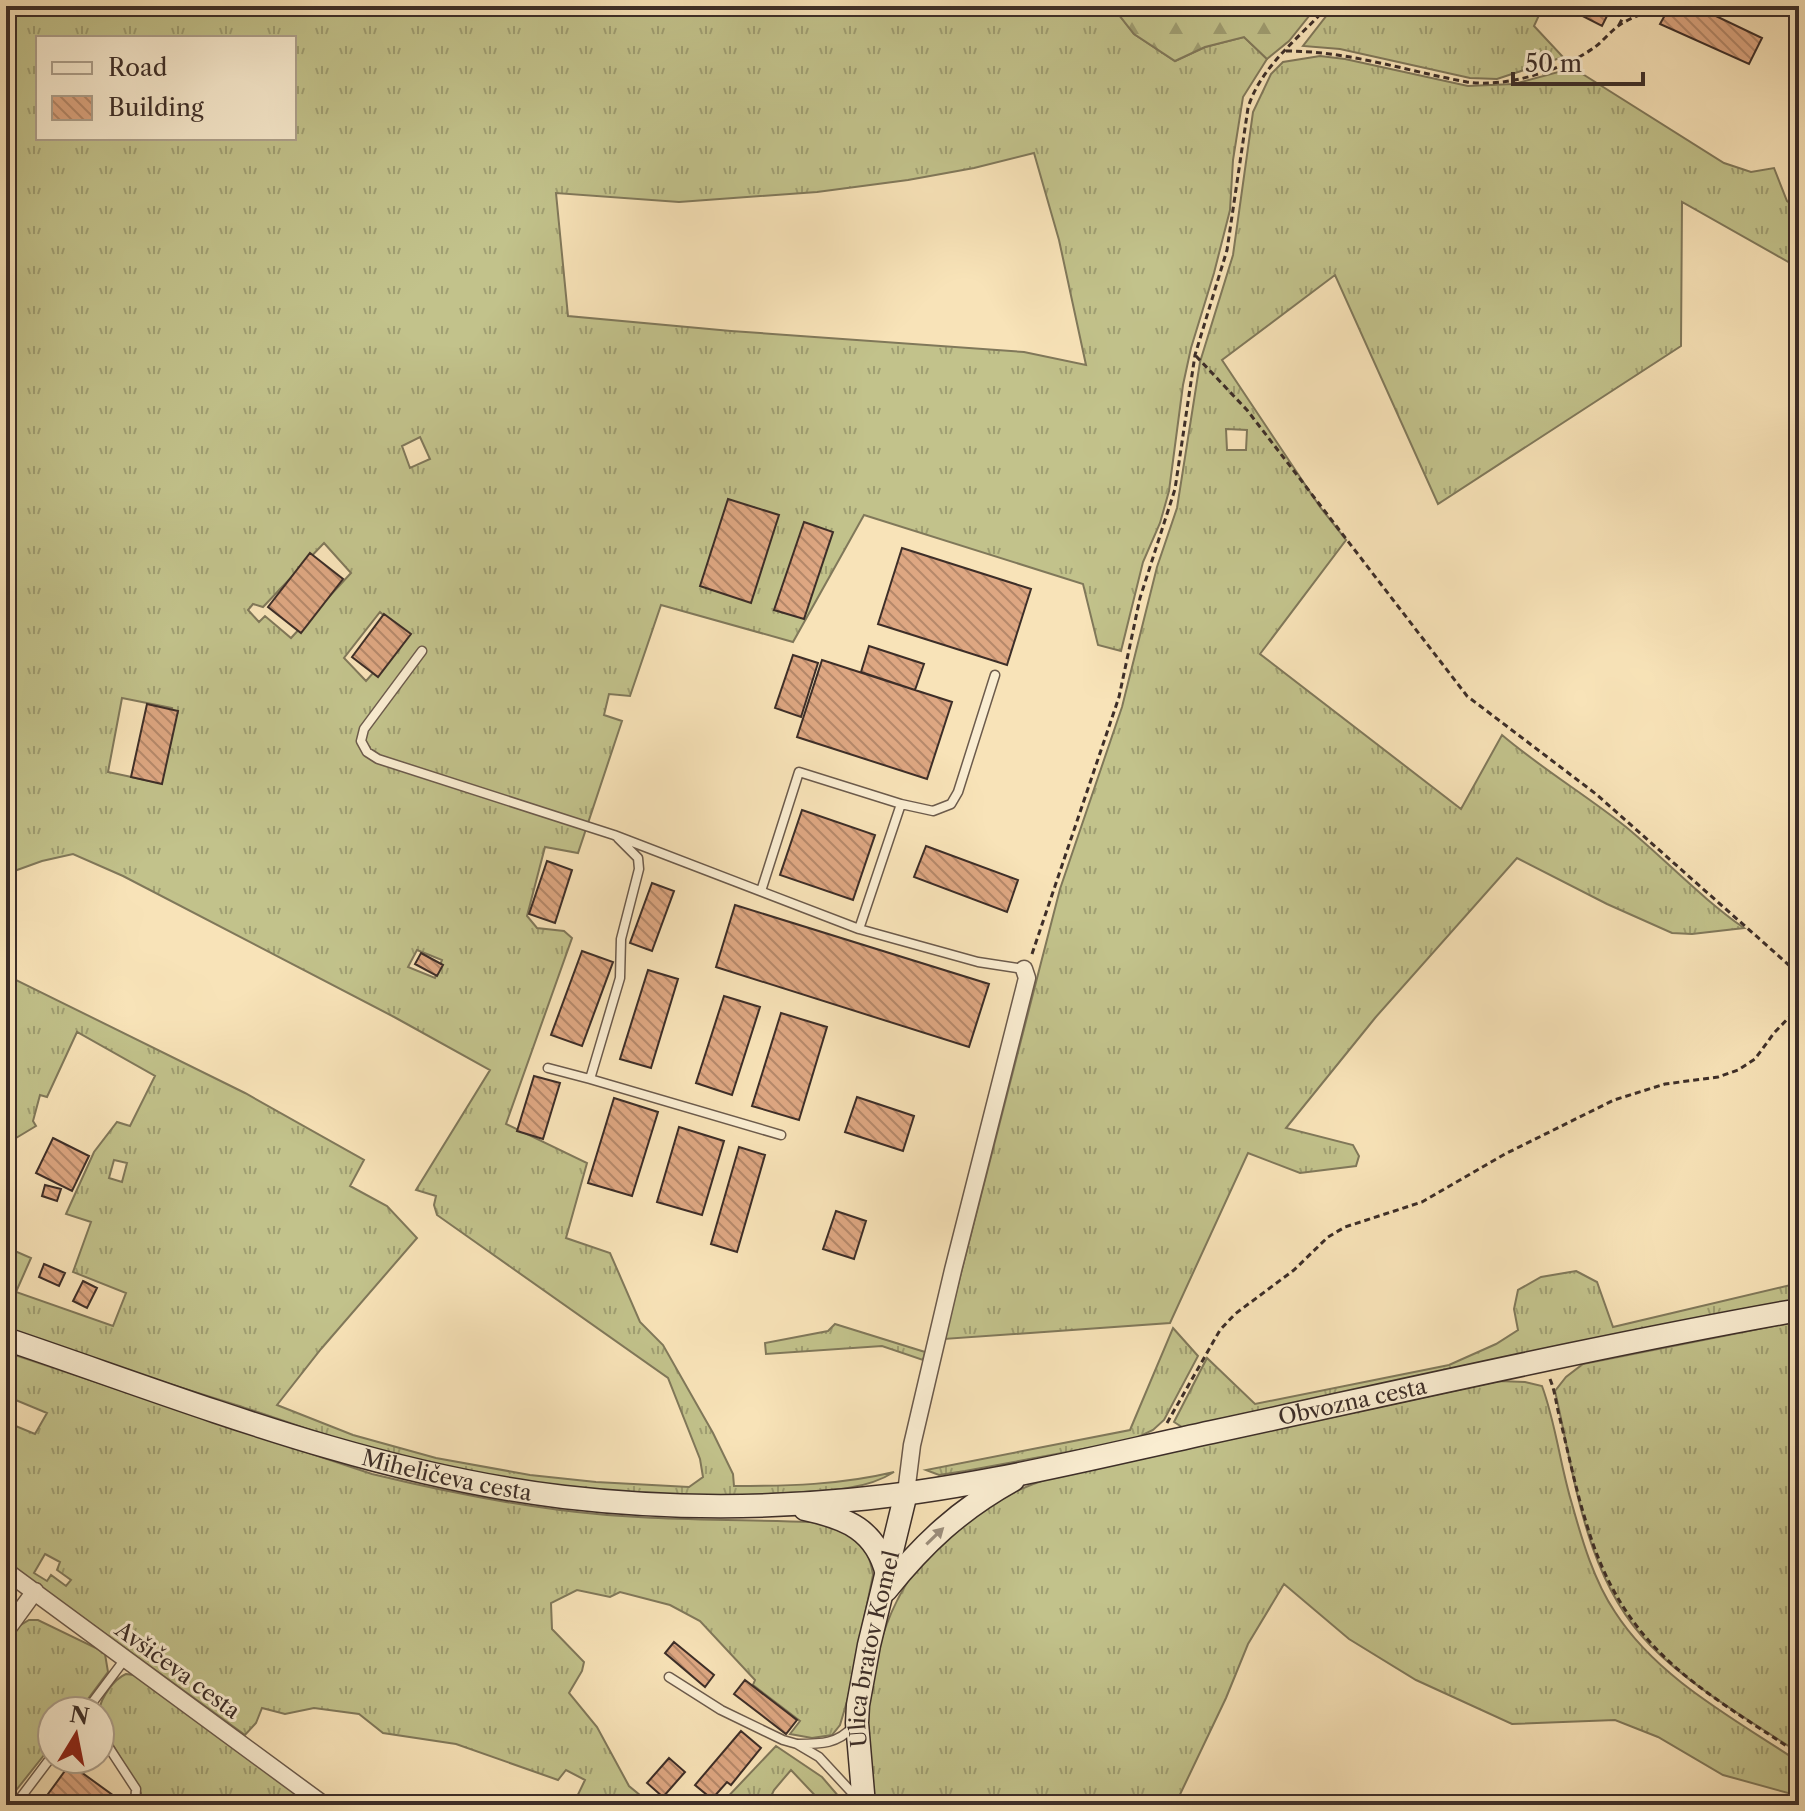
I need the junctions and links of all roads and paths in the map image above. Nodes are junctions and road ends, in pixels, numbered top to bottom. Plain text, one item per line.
1 (1328, 6) edge
2 (1629, 6) edge
3 (1655, 6) edge
4 (1619, 25) junction
5 (1286, 51) junction
6 (1195, 355) junction
7 (422, 651) dead end
8 (995, 675) dead end
9 (901, 804) junction
10 (614, 835) junction
11 (761, 891) junction
12 (859, 929) junction
13 (1025, 971) junction
14 (1799, 974) edge
15 (1799, 1007) edge
16 (548, 1068) dead end
17 (590, 1079) junction
18 (781, 1135) dead end
19 (1799, 1310) edge
20 (6, 1339) edge
21 (1543, 1361) junction
22 (1156, 1444) junction
23 (1029, 1472) junction
24 (906, 1493) junction
25 (780, 1504) junction
26 (6, 1571) edge
27 (885, 1584) junction
28 (35, 1591) junction
29 (6, 1631) edge
30 (125, 1659) junction
31 (669, 1677) dead end
32 (98, 1695) edge
33 (857, 1723) junction
34 (797, 1744) junction
35 (1799, 1754) edge
36 (116, 1758) edge
37 (38, 1775) edge
38 (15, 1805) edge
39 (135, 1805) edge
40 (324, 1805) edge
41 (864, 1805) edge

1 - 5 path
2 - 4 path
3 - 4 path
4 - 5 path
5 - 6 path
6 - 13 path
6 - 14 path
7 - 10 lane
8 - 9 lane
9 - 11 lane
9 - 12 lane
10 - 11 lane
10 - 17 lane
11 - 12 lane
12 - 13 lane
13 - 24 street
15 - 22 path
16 - 17 lane
17 - 18 lane
19 - 21 street, Obvozna cesta
20 - 25 street, Miheličeva cesta
21 - 22 street, Obvozna cesta
21 - 35 path
22 - 23 street, Obvozna cesta
23 - 24 street, Obvozna cesta
27 -> 23 street
24 - 25 street, Miheličeva cesta
24 - 27 street, Ulica bratov Komel
25 - 27 street
26 - 28 street, Avšičeva cesta
27 - 33 street, Ulica bratov Komel
28 - 29 street
28 - 30 street, Avšičeva cesta
30 - 32 lane
30 - 40 street, Avšičeva cesta
31 - 34 lane
33 - 34 lane
33 - 41 street, Ulica bratov Komel
34 - 41 lane
36 - 39 lane
37 - 38 lane

